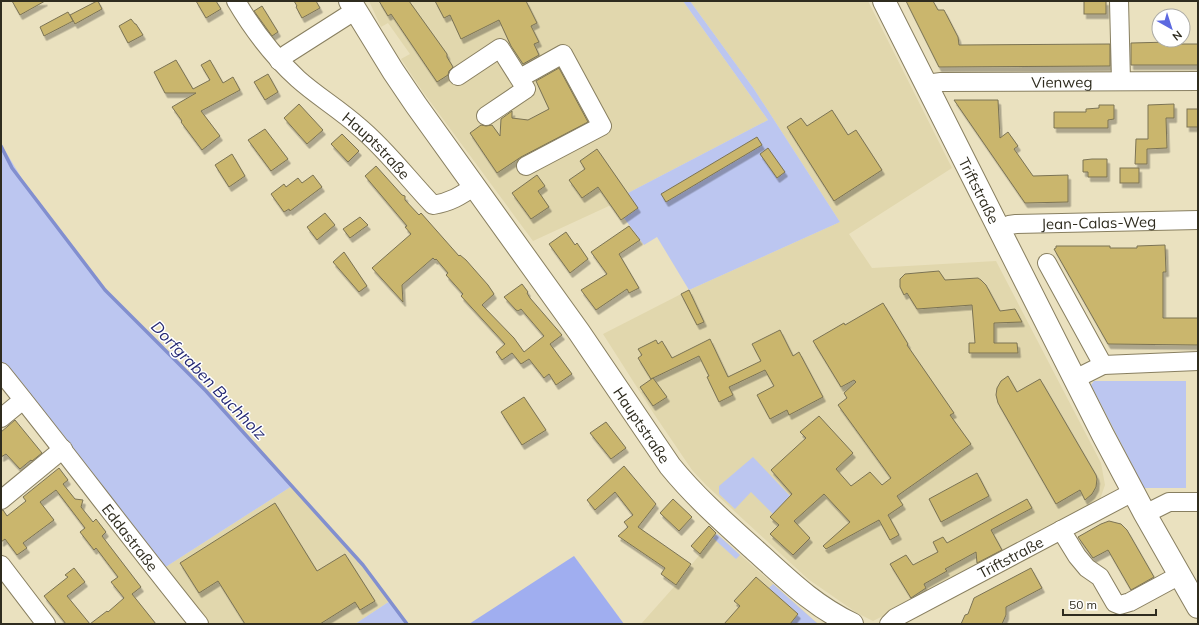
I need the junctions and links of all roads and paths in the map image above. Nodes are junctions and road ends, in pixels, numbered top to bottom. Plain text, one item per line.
1 (236, 1) edge
2 (884, 1) edge
3 (1119, 1) edge
4 (353, 5) edge
5 (280, 60) junction
6 (458, 76) dead end
7 (520, 78) junction
8 (1121, 81) junction
9 (1198, 81) edge
10 (926, 84) junction
11 (486, 116) dead end
12 (526, 166) dead end
13 (475, 186) junction
14 (1198, 220) edge
15 (1000, 230) junction
16 (1047, 263) dead end
17 (1198, 362) edge
18 (1103, 364) junction
19 (1, 372) edge
20 (1075, 379) junction
21 (23, 400) junction
22 (1, 418) edge
23 (64, 449) junction
24 (1133, 492) junction
25 (1, 500) edge
26 (1198, 502) edge
27 (1145, 514) junction
28 (1061, 530) junction
29 (1, 565) edge
30 (1180, 575) junction
31 (1198, 607) edge
32 (46, 624) edge
33 (199, 624) edge
34 (852, 624) edge
35 (890, 624) edge

1 - 5 street, Hauptstraße
2 - 10 main road, Triftstraße
3 - 8 street
4 - 5 street, Hauptstraße
4 - 13 main road, Hauptstraße
5 - 13 street, Hauptstraße
6 - 7 street
7 - 11 street
7 - 12 street
8 - 9 street, Vienweg
8 - 10 street, Vienweg
10 - 15 main road, Triftstraße
13 - 34 main road, Hauptstraße
14 - 15 street, Jean-Calas-Weg
15 - 20 main road, Triftstraße
16 - 18 street
17 - 18 street
18 - 20 street
19 - 21 street, Eddastraße
20 - 24 main road, Triftstraße
21 - 22 street
21 - 23 street, Eddastraße
23 - 25 street
23 - 33 street, Eddastraße
24 - 27 main road, Triftstraße
24 - 28 street, Triftstraße
26 - 27 street
27 - 30 main road, Triftstraße
28 - 30 street
28 - 35 street, Triftstraße
29 - 32 street
30 - 31 main road, Triftstraße

